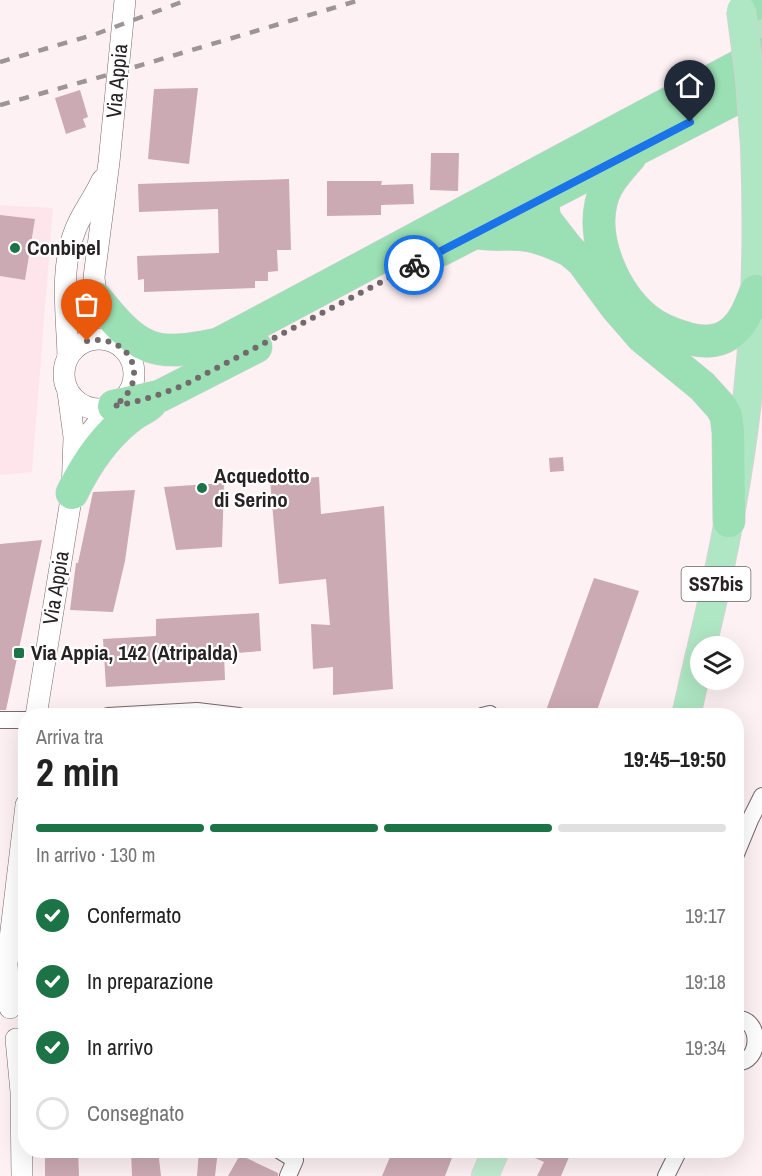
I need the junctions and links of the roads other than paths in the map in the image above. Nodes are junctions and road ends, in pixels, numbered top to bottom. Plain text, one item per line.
1 (125, 0) edge
2 (752, 8) edge
3 (762, 54) edge
4 (702, 86) junction
5 (761, 86) edge
6 (639, 147) junction
7 (109, 162) junction
8 (542, 200) junction
9 (476, 232) junction
10 (569, 250) junction
11 (756, 291) junction
12 (96, 298) junction
13 (218, 344) junction
14 (123, 348) junction
15 (68, 357) junction
16 (173, 390) junction
17 (68, 392) junction
18 (112, 407) junction
19 (762, 430) edge
20 (74, 460) junction
21 (72, 493) junction
22 (737, 523) junction
23 (705, 636) edge
24 (712, 636) edge
25 (692, 690) edge
26 (695, 690) edge
27 (37, 708) edge
28 (688, 708) edge
29 (689, 708) edge
30 (0, 720) edge
31 (18, 720) edge
32 (762, 796) edge
33 (744, 835) edge
34 (18, 934) edge
35 (9, 991) edge
36 (18, 1016) edge
37 (744, 1019) edge
38 (18, 1034) edge
39 (761, 1036) edge
40 (6, 1044) edge
41 (759, 1057) edge
42 (744, 1062) edge
43 (18, 1073) edge
44 (22, 1158) edge
45 (292, 1158) edge
46 (493, 1158) edge
47 (675, 1158) edge
48 (22, 1176) edge
49 (288, 1176) edge
50 (485, 1176) edge
51 (666, 1176) edge

1 - 7 street, Via Appia
2 - 11 highway, SS7bis, bridge
3 - 4 highway
4 - 8 highway
4 - 13 highway
5 - 6 highway
6 - 8 highway
6 - 11 highway
7 - 12 street, Via Appia
7 - 15 street, Via Appia
8 - 9 highway
8 - 10 highway
9 - 10 highway
9 - 16 highway
10 - 22 highway
11 - 22 highway, SS7bis
12 - 13 highway
12 - 14 street, Via Appia
13 - 14 highway
14 - 15 street
14 - 18 street, Via Appia
15 - 17 street, Via Appia
16 - 18 highway
16 - 21 highway
17 - 18 street
17 - 20 street, Via Appia
18 - 20 street, Via Appia
19 - 22 highway, SS7bis
20 - 21 street, Via Appia
21 - 27 street, Via Appia
22 - 23 highway, SS7bis
22 - 24 highway, SS7bis
25 - 28 highway
26 - 29 highway
30 - 31 street
32 - 33 street
34 - 35 street
35 - 36 street
37 - 39 street
38 - 40 street
39 - 41 street
40 - 43 street
41 - 42 street
44 - 48 street
45 - 49 street
46 - 50 main road
47 - 51 street

